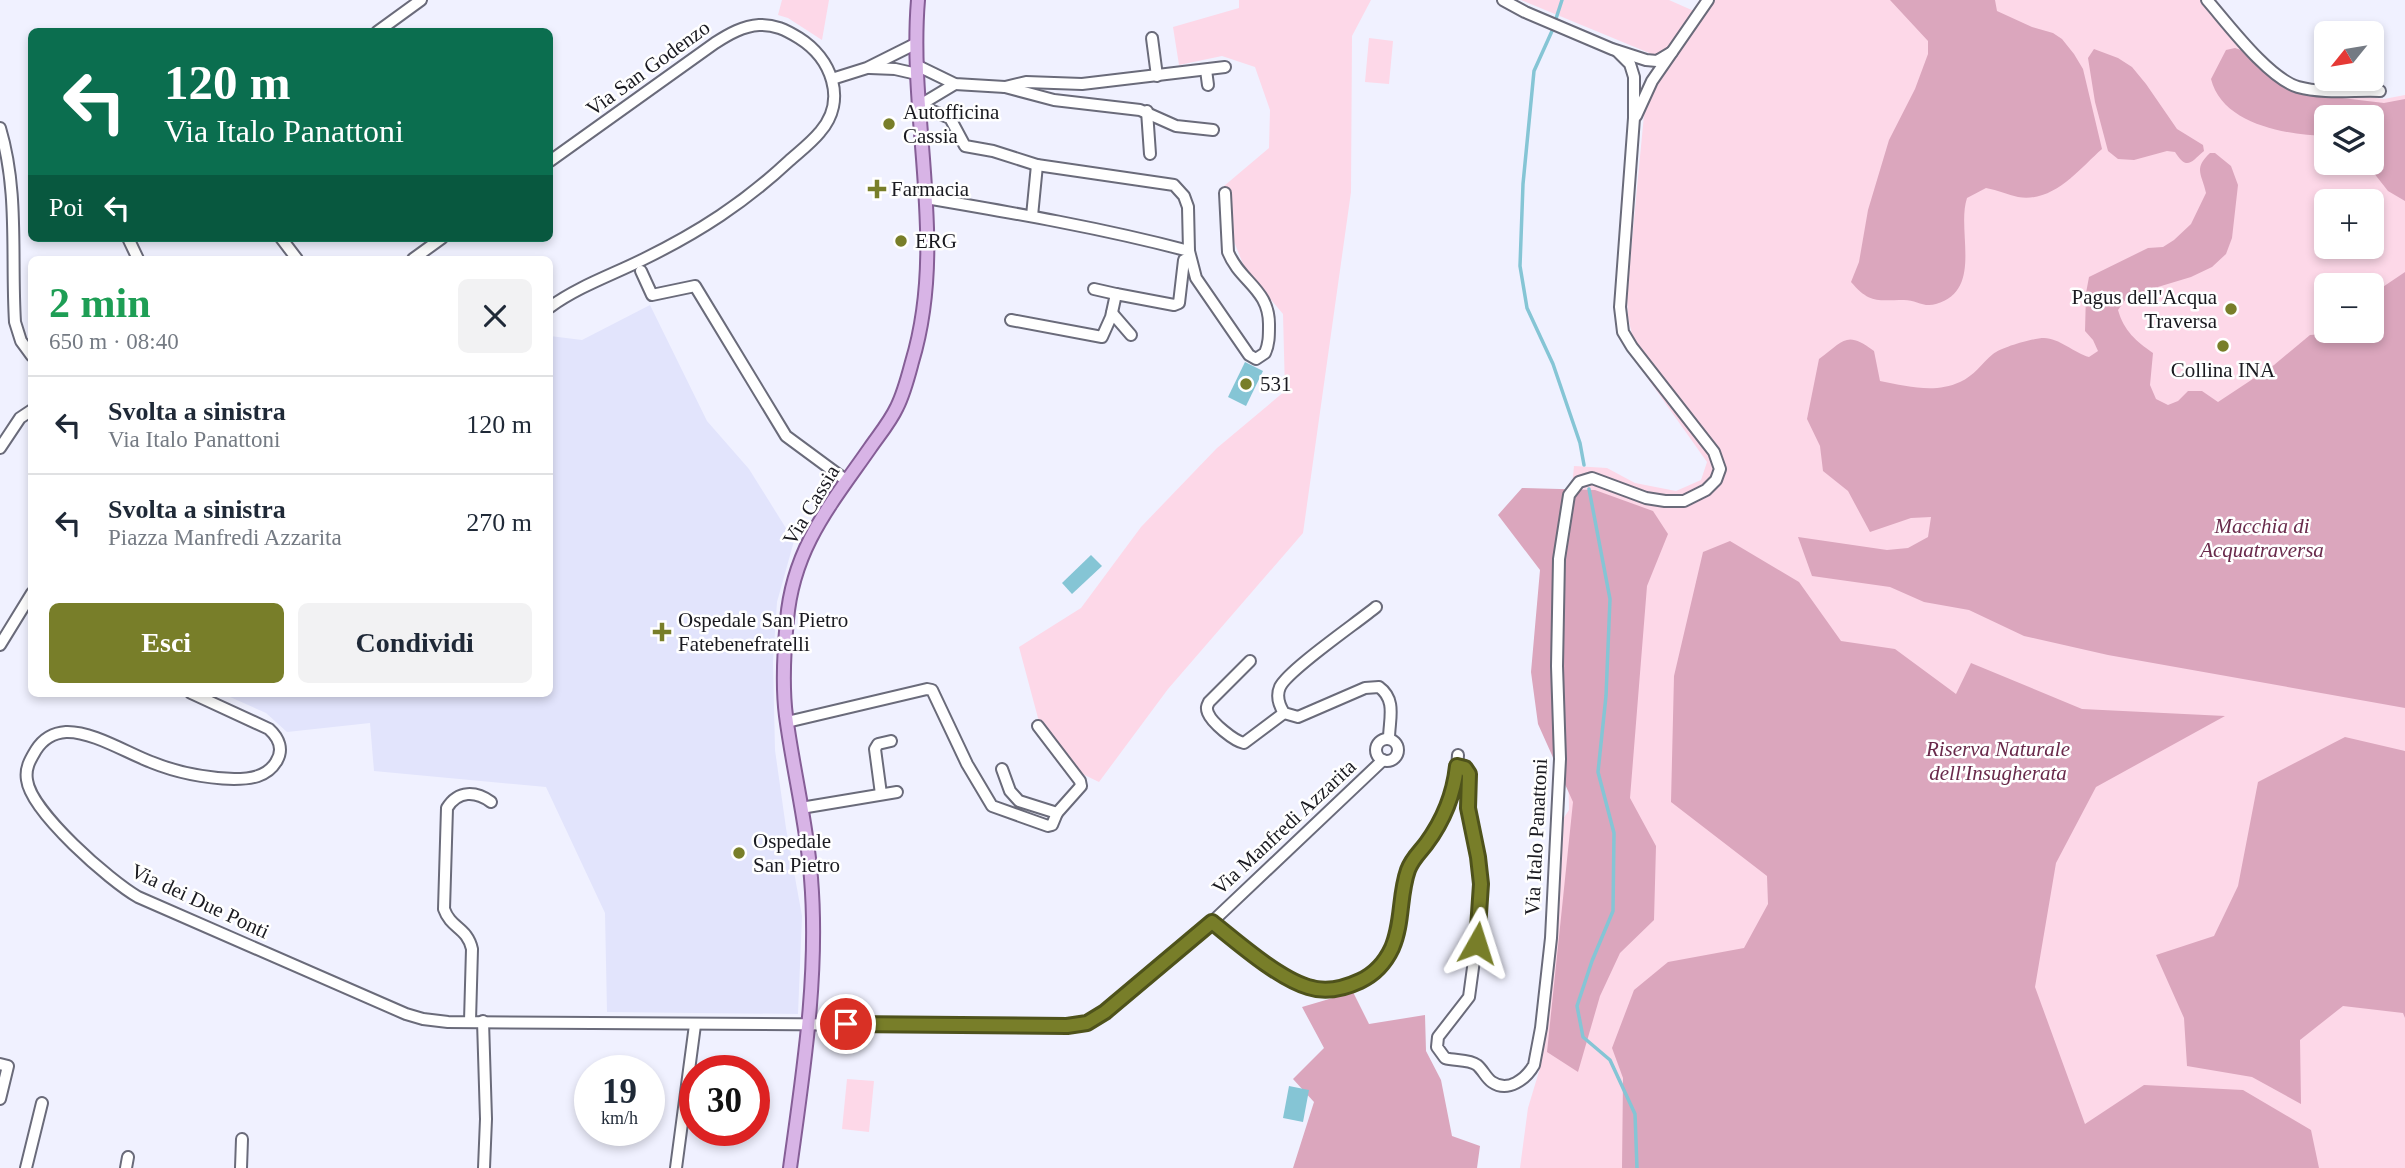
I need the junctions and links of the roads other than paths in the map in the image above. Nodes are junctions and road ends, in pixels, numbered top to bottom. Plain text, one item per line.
1 (421, 0) edge
2 (918, 0) edge
3 (1503, 0) edge
4 (1708, 0) edge
5 (2207, 0) edge
6 (382, 28) edge
7 (1152, 38) dead end
8 (915, 44) junction
9 (1617, 51) junction
10 (1672, 52) junction
11 (1225, 67) dead end
12 (867, 68) junction
13 (916, 69) junction
14 (1206, 70) junction
15 (1157, 76) junction
16 (832, 79) junction
17 (955, 84) junction
18 (1208, 85) dead end
19 (1004, 87) junction
20 (2314, 88) edge
21 (920, 106) junction
22 (1147, 111) junction
23 (1634, 118) junction
24 (0, 128) edge
25 (1213, 130) dead end
26 (1150, 154) dead end
27 (553, 159) edge
28 (1037, 165) junction
29 (1225, 193) dead end
30 (926, 198) junction
31 (1032, 216) junction
32 (284, 242) edge
33 (436, 242) edge
34 (1190, 255) junction
35 (295, 256) edge
36 (417, 256) edge
37 (640, 271) dead end
38 (1094, 289) dead end
39 (1116, 294) junction
40 (553, 305) edge
41 (1112, 313) junction
42 (1011, 320) dead end
43 (1131, 335) dead end
44 (28, 351) edge
45 (28, 413) edge
46 (0, 448) edge
47 (846, 481) junction
48 (28, 600) edge
49 (1376, 607) dead end
50 (0, 645) edge
51 (1250, 661) dead end
52 (200, 697) edge
53 (1284, 713) junction
54 (788, 722) junction
55 (1038, 726) dead end
56 (1389, 739) junction
57 (891, 741) dead end
58 (1382, 760) junction
59 (1002, 769) dead end
60 (897, 792) dead end
61 (881, 794) junction
62 (491, 802) dead end
63 (801, 808) junction
64 (1058, 813) junction
65 (1212, 922) junction
66 (470, 1021) junction
67 (483, 1021) junction
68 (808, 1024) junction
69 (695, 1025) junction
70 (0, 1064) edge
71 (0, 1098) edge
72 (42, 1103) dead end
73 (242, 1139) dead end
74 (26, 1168) edge
75 (241, 1168) edge
76 (484, 1168) edge
77 (676, 1168) edge
78 (790, 1168) edge

1 - 6 street
2 - 8 main road, Via Cassia
3 - 9 street
4 - 10 street
5 - 20 street
7 - 15 street
8 - 12 street
8 - 13 main road, Via Cassia
9 - 10 street
9 - 23 street
10 - 23 street
11 - 14 street
12 - 13 street
12 - 16 street
13 - 17 street
13 - 21 main road, Via Cassia
14 - 15 street
14 - 18 street
15 - 19 street
16 - 27 street, Via San Godenzo
16 - 40 street
17 - 19 street
17 - 21 street
19 - 22 street
21 - 28 street
21 - 30 main road, Via Cassia
22 - 25 street
22 - 26 street
23 - 65 street, Via Italo Panattoni
24 - 44 street
28 - 31 street
28 - 34 street
29 - 34 street
30 - 31 street
30 - 47 main road, Via Cassia
31 - 34 street
32 - 35 street
33 - 36 street
34 - 39 street
37 - 47 street
38 - 39 street
39 - 41 street
41 - 42 street
41 - 43 street
45 - 46 street
47 - 54 main road, Via Cassia
48 - 50 street
49 - 53 street
51 - 53 street
52 - 66 street, Via dei Due Ponti
53 - 56 street
54 - 63 main road, Via Cassia
54 - 64 street
55 - 64 street
56 - 58 street
56 - 58 street
57 - 61 street
58 - 65 street, Via Manfredi Azzarita
59 - 64 street
60 - 61 street
61 - 63 street
62 - 66 street
63 - 68 main road, Via Cassia
65 - 68 street, Via Manfredi Azzarita
66 - 67 street, Via dei Due Ponti
67 - 69 street, Via dei Due Ponti
67 - 76 street
68 - 69 street, Via dei Due Ponti
68 - 78 main road, Via Cassia
69 - 77 street
70 - 71 street
72 - 74 street
73 - 75 street

